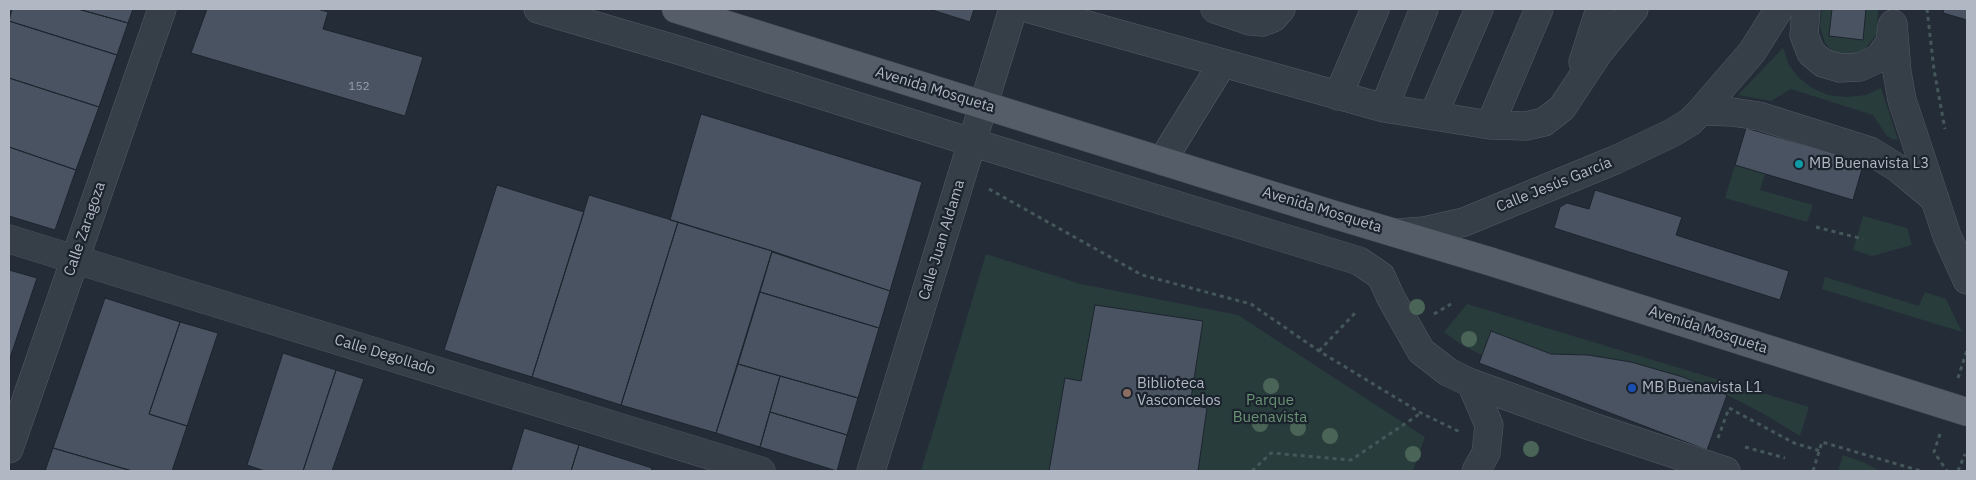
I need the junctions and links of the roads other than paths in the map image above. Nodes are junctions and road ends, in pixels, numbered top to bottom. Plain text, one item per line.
1 (162, 9) edge
2 (538, 9) edge
3 (676, 9) edge
4 (1013, 9) edge
5 (1030, 9) edge
6 (1216, 9) edge
7 (1281, 9) edge
8 (1375, 9) edge
9 (1424, 9) edge
10 (1479, 9) edge
11 (1539, 9) edge
12 (1600, 9) edge
13 (1634, 9) edge
14 (1779, 9) edge
15 (1806, 9) edge
16 (1892, 16) edge
17 (1222, 64) junction
18 (1573, 91) junction
19 (1338, 96) junction
20 (983, 104) junction
21 (1384, 108) junction
22 (1701, 111) junction
23 (1433, 116) junction
24 (1490, 124) junction
25 (971, 142) junction
26 (1162, 160) junction
27 (1935, 199) junction
28 (1396, 233) junction
29 (9, 240) edge
30 (74, 260) junction
31 (1967, 280) edge
32 (1471, 383) junction
33 (1967, 412) edge
34 (9, 449) edge
35 (761, 471) edge
36 (871, 471) edge
37 (1476, 471) edge
38 (1726, 471) edge

1 - 30 street, Calle Zaragoza
2 - 25 street
3 - 20 main road, Avenida Mosqueta
4 - 20 street, Calle Juan Aldama
5 - 17 street
6 - 7 street
8 - 19 street
9 - 21 street
10 - 23 street
11 - 24 street
12 - 18 street
13 - 18 street
14 - 22 street, Calle Jesús García
15 - 16 street
16 - 27 street
17 - 19 street
17 - 26 street
18 - 24 street
19 - 21 street
20 - 25 street, Calle Juan Aldama
20 - 26 main road, Avenida Mosqueta
21 - 23 street
22 - 27 street
22 - 28 street, Calle Jesús García
23 - 24 street
25 - 32 street
25 - 36 street, Calle Juan Aldama
26 - 28 main road, Avenida Mosqueta
27 - 31 street
28 - 33 main road, Avenida Mosqueta
29 - 30 street, Calle Degollado
30 - 34 street, Calle Zaragoza
30 - 35 street, Calle Degollado
32 - 37 street
32 - 38 street

